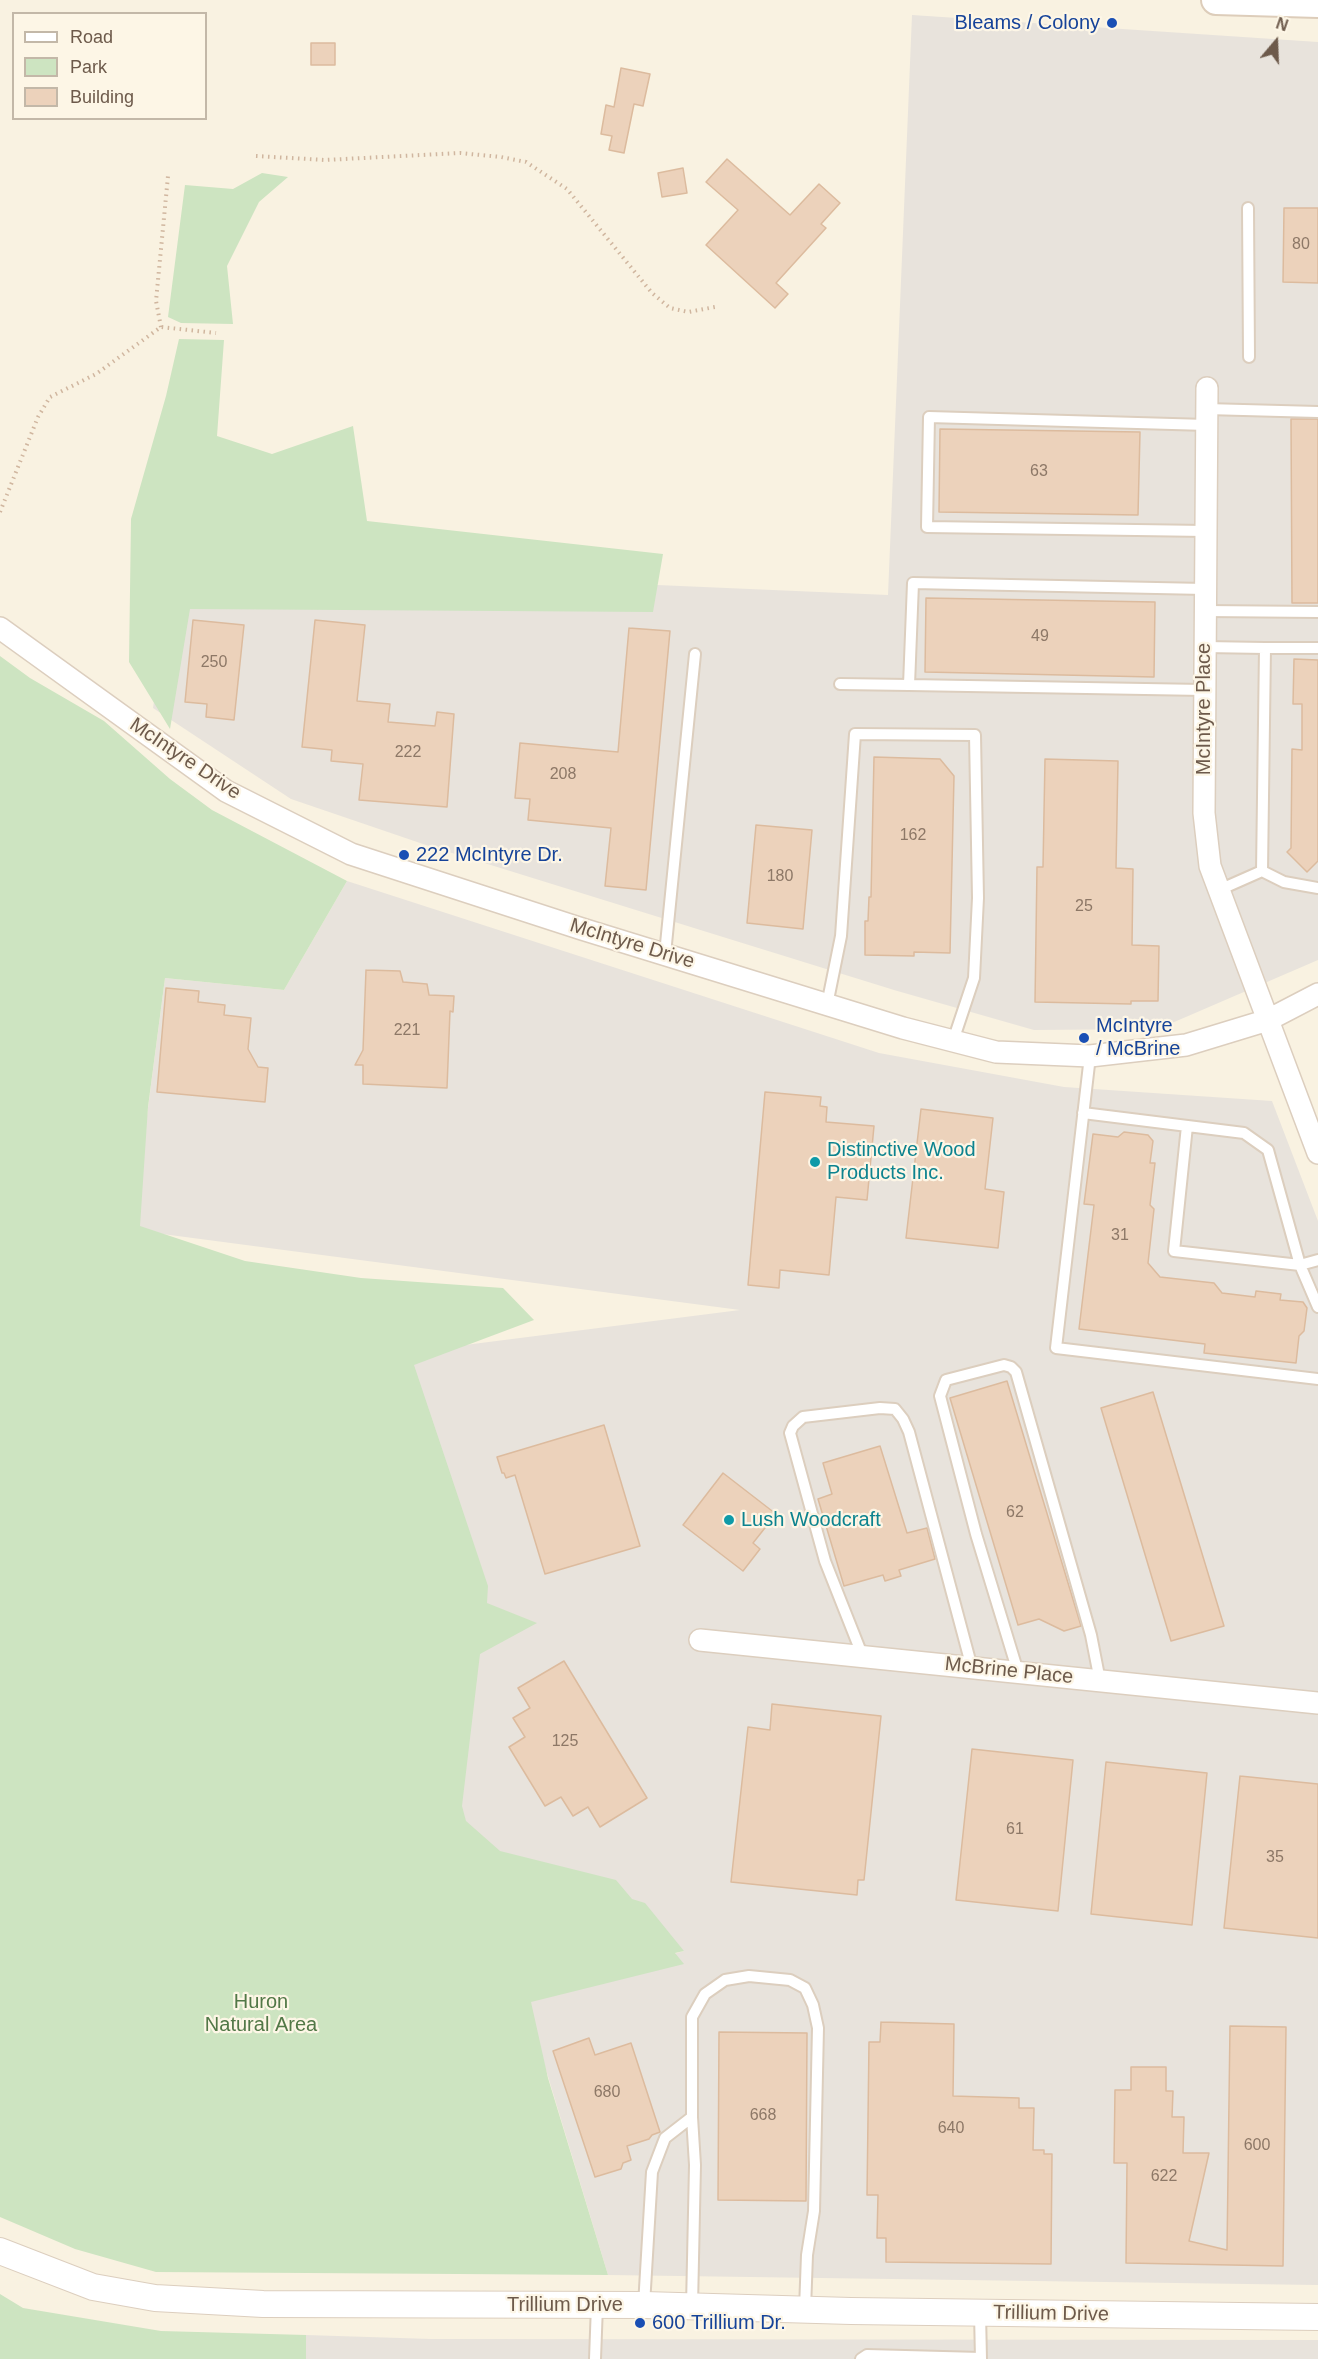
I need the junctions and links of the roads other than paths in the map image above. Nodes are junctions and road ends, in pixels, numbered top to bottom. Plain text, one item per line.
1 (1216, 0) edge
2 (1318, 3) edge
3 (1248, 208) dead end
4 (1249, 357) dead end
5 (1207, 388) dead end
6 (1318, 412) edge
7 (1207, 417) junction
8 (1206, 531) junction
9 (1205, 589) junction
10 (1205, 611) junction
11 (1318, 612) edge
12 (0, 628) edge
13 (1205, 647) junction
14 (1265, 648) junction
15 (1318, 648) edge
16 (695, 654) dead end
17 (840, 684) dead end
18 (909, 685) junction
19 (1204, 690) junction
20 (1262, 872) junction
21 (1318, 888) edge
22 (1219, 890) junction
23 (665, 954) junction
24 (1318, 994) edge
25 (827, 1005) junction
26 (1268, 1020) junction
27 (953, 1041) junction
28 (1090, 1056) junction
29 (1083, 1113) junction
30 (1187, 1126) junction
31 (1318, 1153) edge
32 (1318, 1260) edge
33 (1300, 1265) junction
34 (1318, 1306) edge
35 (1318, 1379) edge
36 (700, 1640) dead end
37 (863, 1656) junction
38 (972, 1668) junction
39 (1018, 1672) junction
40 (1100, 1681) junction
41 (1318, 1703) edge
42 (692, 2117) junction
43 (0, 2251) edge
44 (597, 2305) junction
45 (644, 2305) junction
46 (692, 2306) junction
47 (805, 2310) junction
48 (980, 2313) junction
49 (1318, 2317) edge
50 (981, 2358) edge
51 (595, 2359) edge
52 (861, 2359) edge

1 - 2 main road
3 - 4 lane
5 - 7 street, McIntyre Place
6 - 7 lane
7 - 8 street, McIntyre Place
7 - 8 lane
8 - 9 street, McIntyre Place
9 - 10 street, McIntyre Place
9 - 18 lane
10 - 11 lane
10 - 13 street, McIntyre Place
12 - 23 street, McIntyre Drive
13 - 14 lane
13 - 19 street, McIntyre Place
14 - 15 lane
14 - 20 lane
16 - 23 lane
17 - 18 lane
18 - 19 lane
19 - 22 street, McIntyre Place
20 - 21 lane
20 - 22 lane
22 - 26 street, McIntyre Place
23 - 25 street, McIntyre Drive
24 - 26 street, McIntyre Drive
25 - 27 street, McIntyre Drive
25 - 27 lane
26 - 28 street, McIntyre Drive
26 - 31 street, McIntyre Place
27 - 28 street, McIntyre Drive
28 - 29 lane
29 - 30 lane
29 - 35 lane
30 - 33 lane
30 - 33 lane
32 - 33 lane
33 - 34 lane
36 - 37 street, McBrine Place
37 - 38 street, McBrine Place
37 - 38 lane
38 - 39 street, McBrine Place
39 - 40 street, McBrine Place
39 - 40 lane
40 - 41 street, McBrine Place
42 - 45 lane
42 - 46 lane
42 - 47 lane
43 - 44 street, Trillium Drive
44 - 45 street, Trillium Drive
44 - 51 lane
45 - 46 street, Trillium Drive
46 - 47 street, Trillium Drive
47 - 48 street, Trillium Drive
48 - 49 street, Trillium Drive
48 - 50 lane
50 - 52 lane

